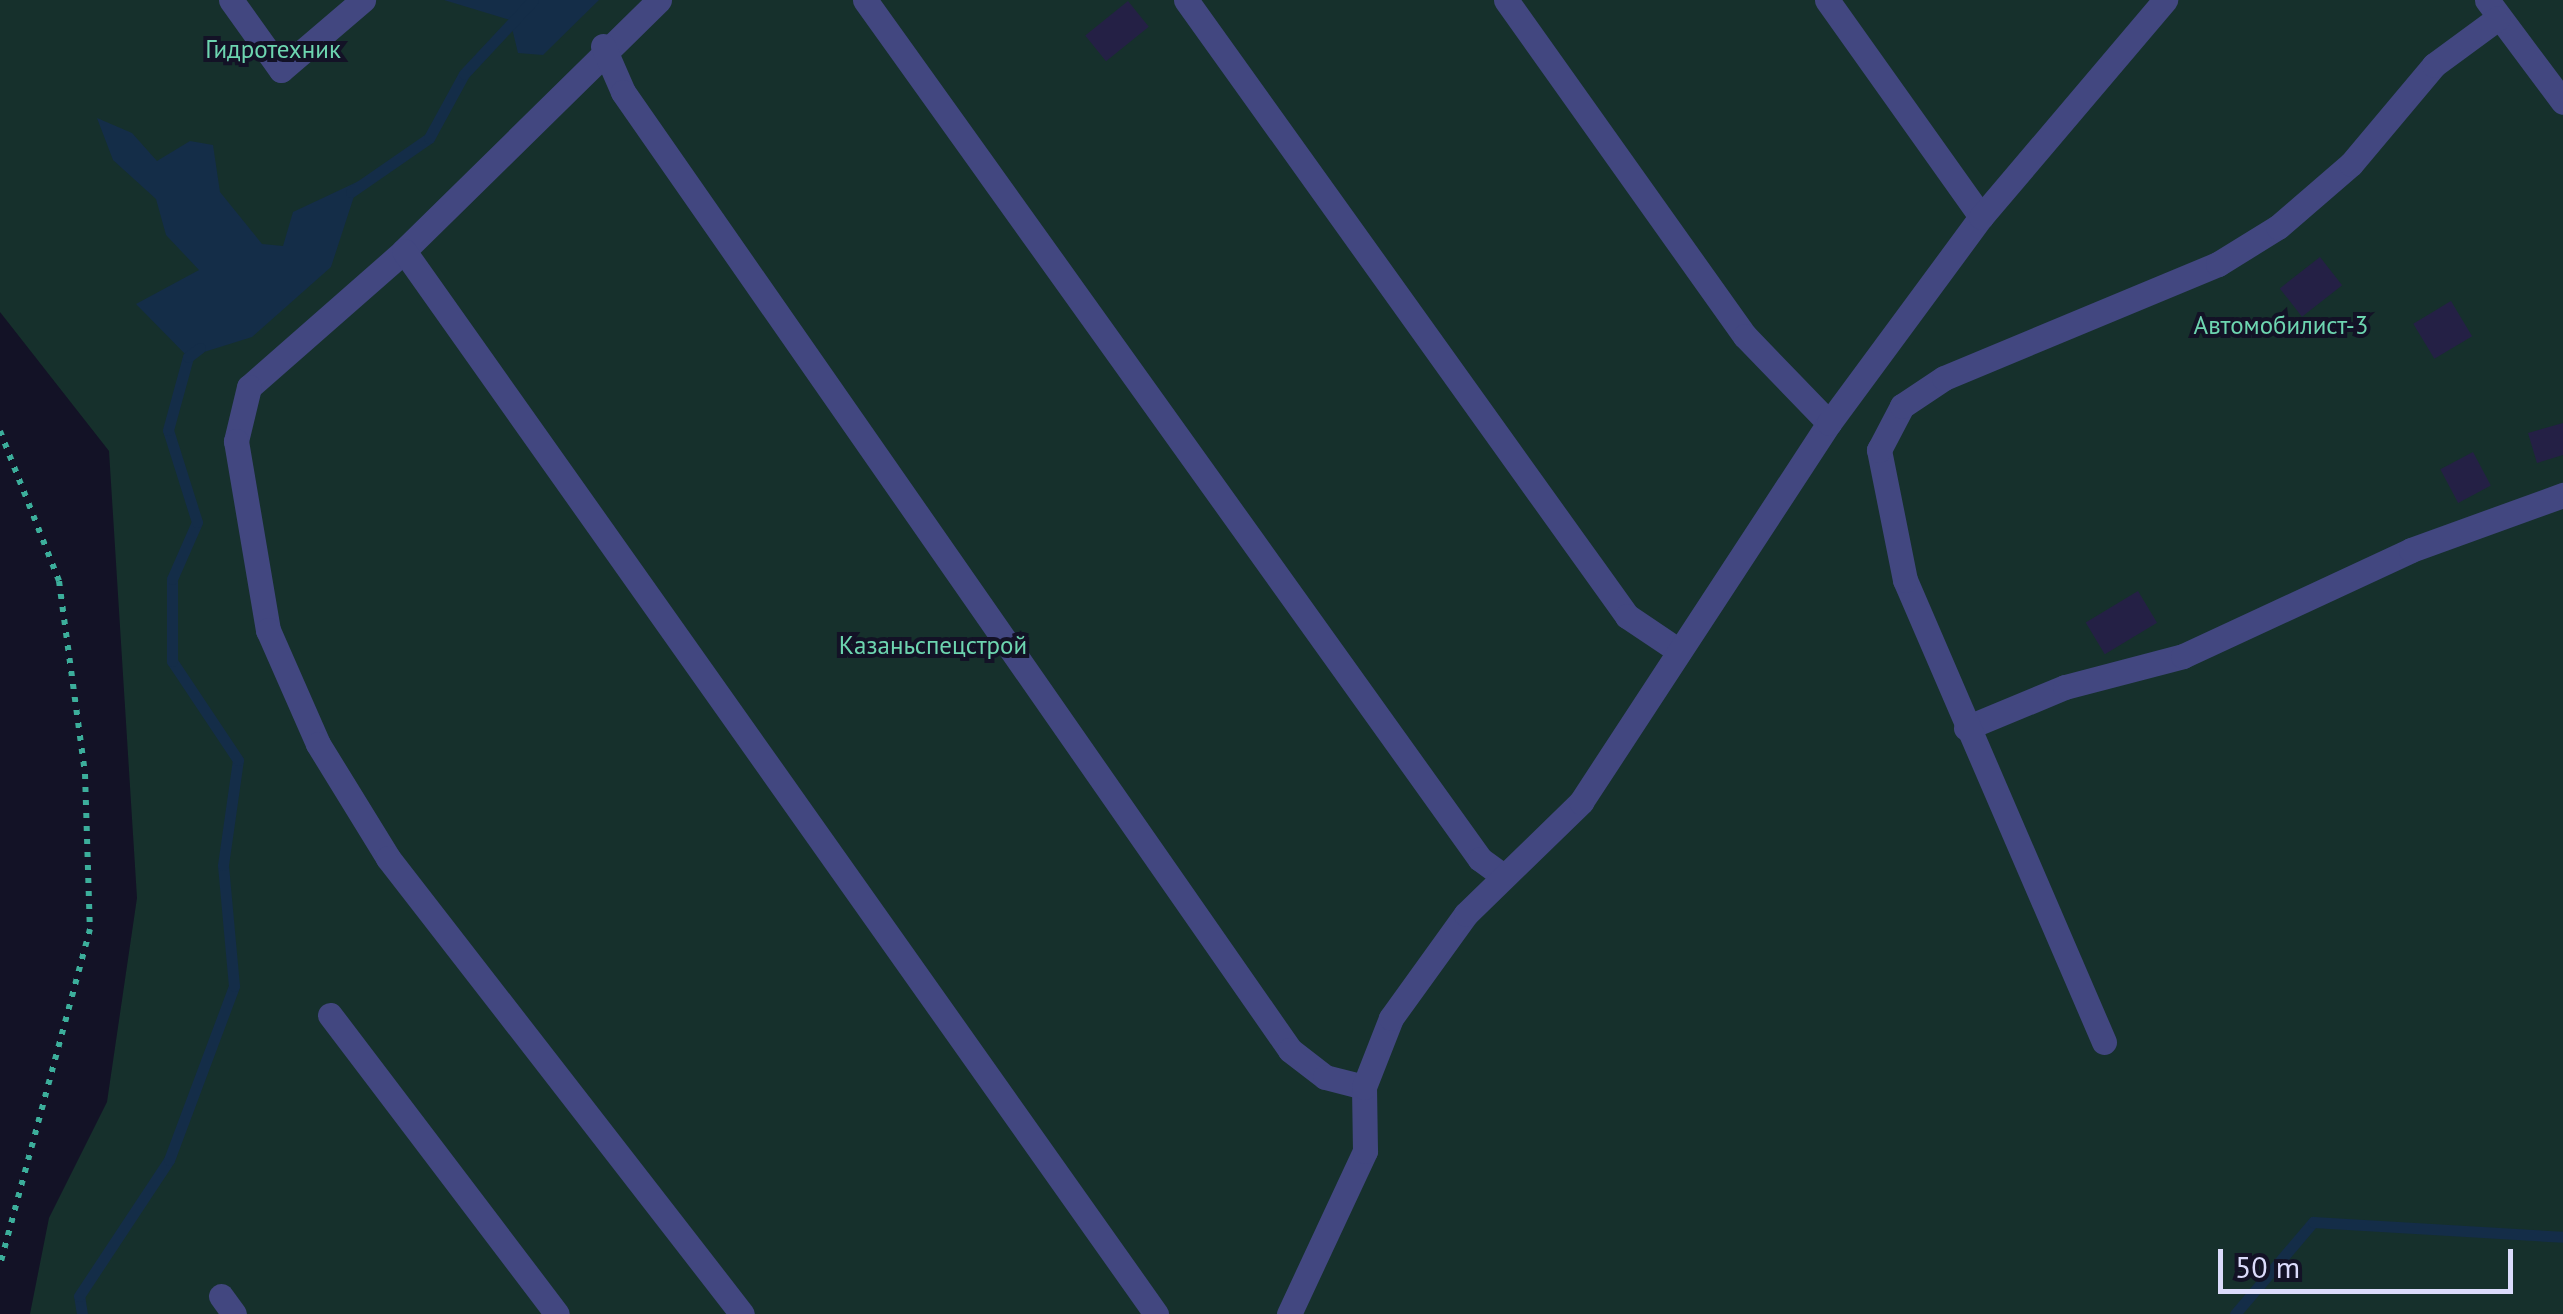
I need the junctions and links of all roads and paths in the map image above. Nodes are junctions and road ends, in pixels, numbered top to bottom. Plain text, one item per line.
1 (231, 0) edge
2 (364, 0) edge
3 (659, 0) edge
4 (865, 0) edge
5 (1186, 0) edge
6 (1506, 0) edge
7 (1827, 0) edge
8 (2156, 4) edge
9 (2493, 9) edge
10 (603, 46) junction
11 (2563, 102) edge
12 (1981, 217) junction
13 (404, 251) junction
14 (1828, 423) junction
15 (0, 431) edge
16 (2563, 494) edge
17 (1679, 651) junction
18 (1966, 728) junction
19 (1503, 876) junction
20 (330, 1015) dead end
21 (2104, 1042) dead end
22 (1364, 1087) junction
23 (0, 1264) edge
24 (557, 1314) edge
25 (742, 1314) edge
26 (1156, 1314) edge
27 (1289, 1314) edge

1 - 2 lane
3 - 10 lane
4 - 19 lane
5 - 17 lane
6 - 14 lane
7 - 12 lane
8 - 12 lane
9 - 11 lane
9 - 18 lane
10 - 13 lane
10 - 22 lane
12 - 14 lane
13 - 25 lane
13 - 26 lane
14 - 17 lane
15 - 23 path
16 - 18 lane
17 - 19 lane
18 - 21 lane
19 - 22 lane
20 - 24 lane
22 - 27 lane

